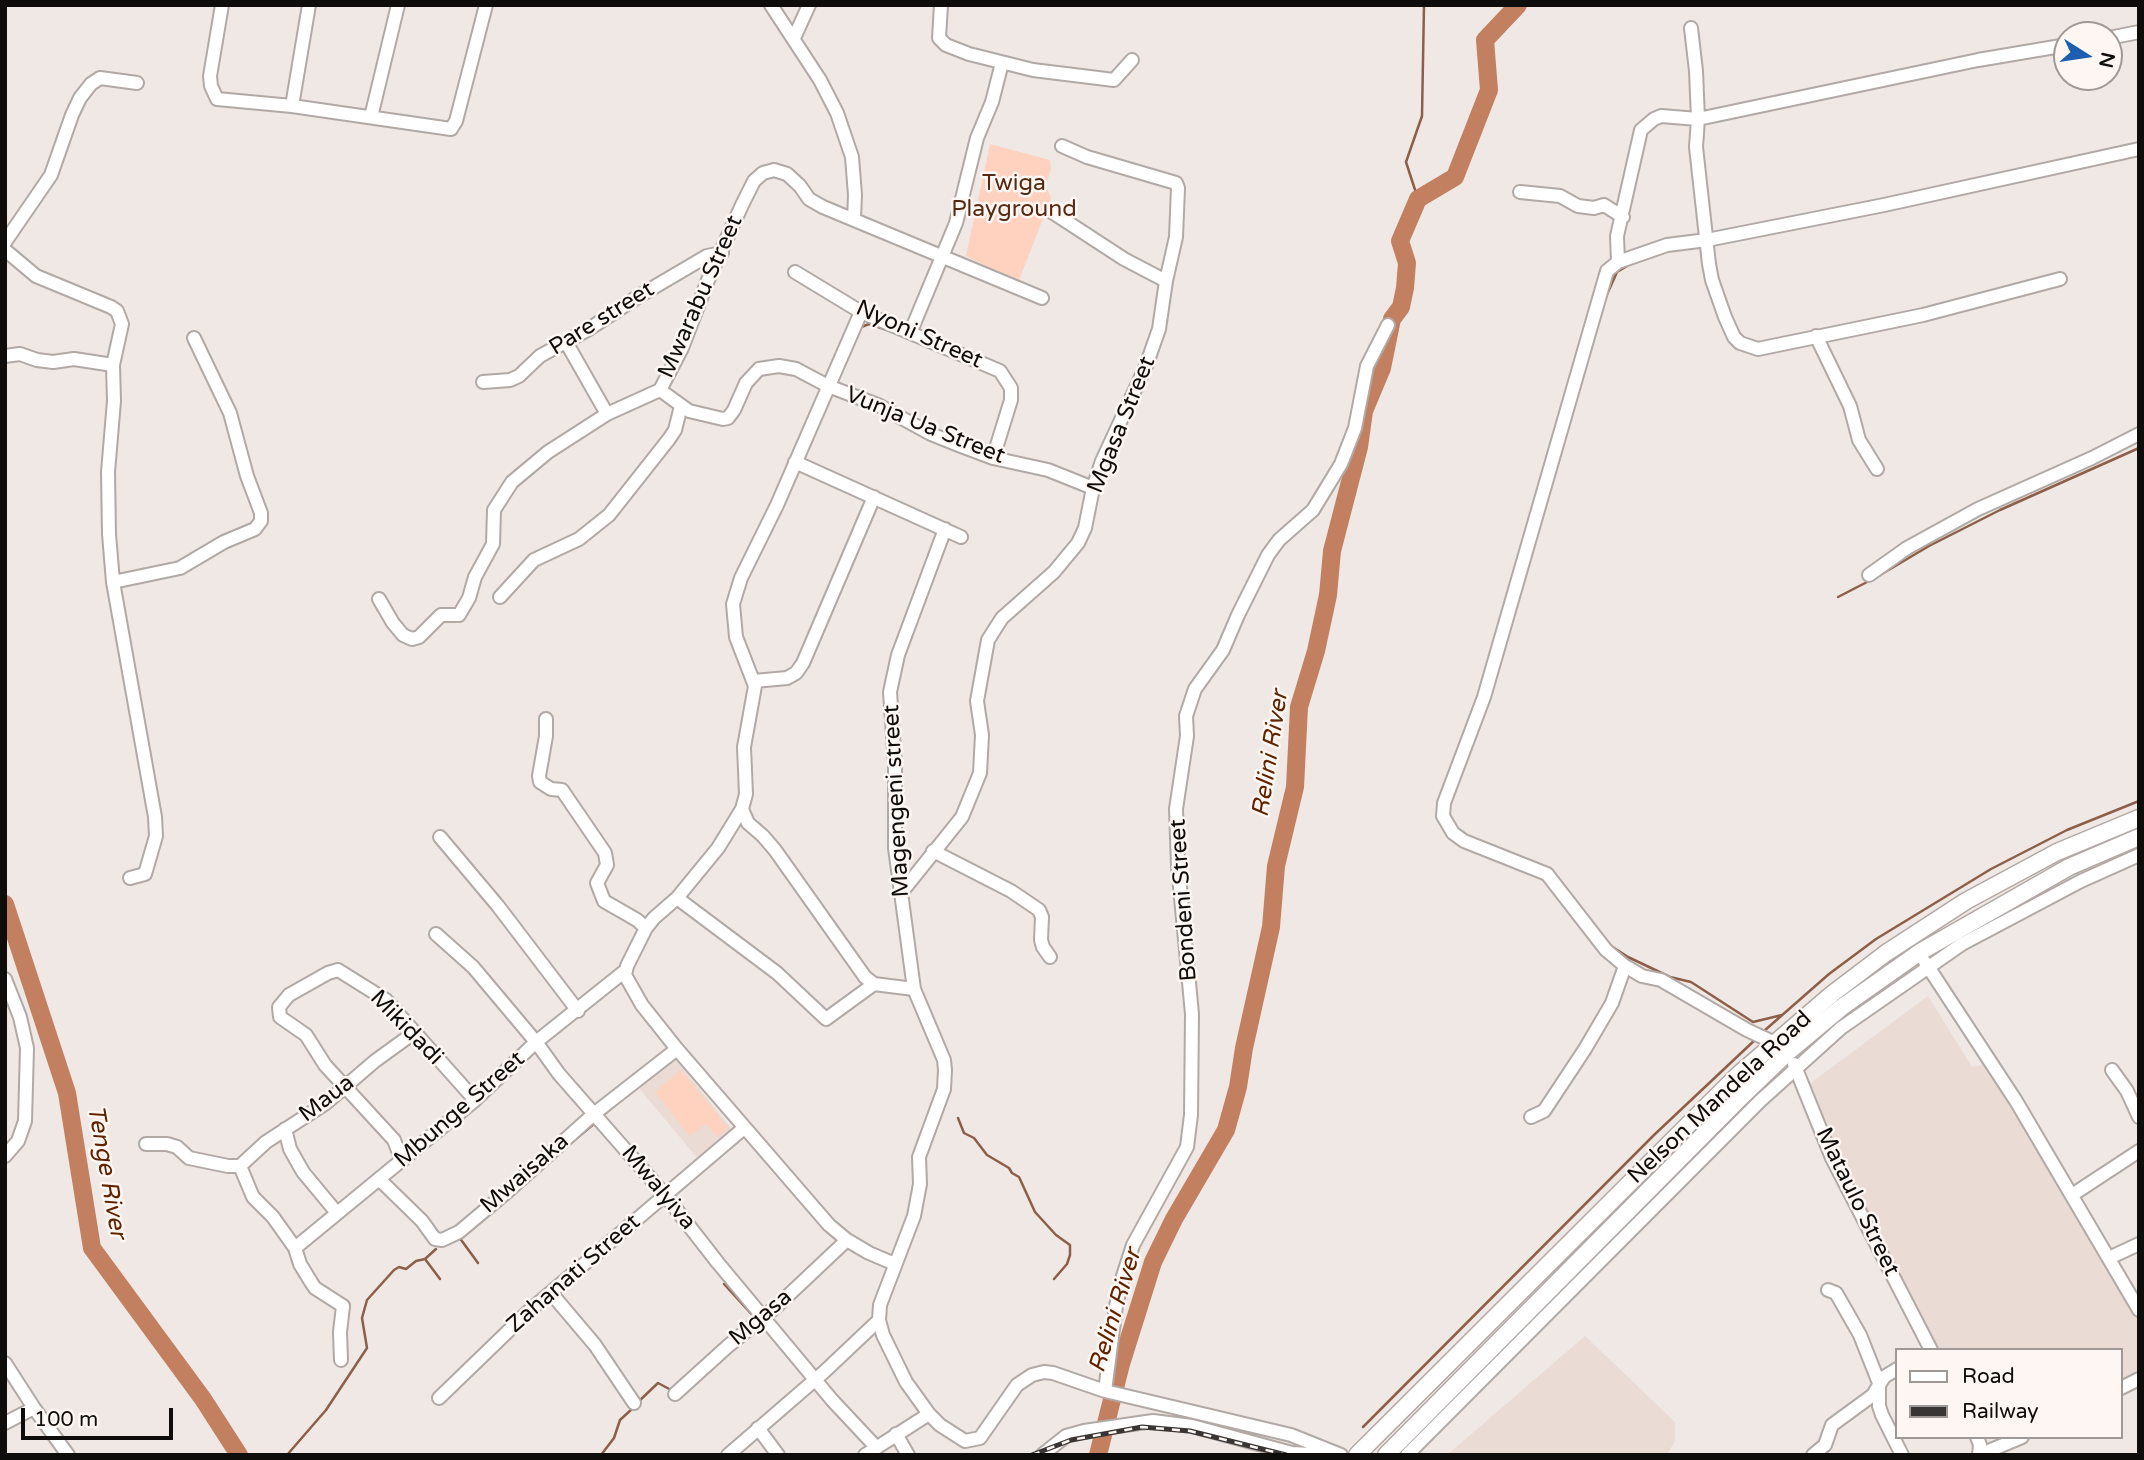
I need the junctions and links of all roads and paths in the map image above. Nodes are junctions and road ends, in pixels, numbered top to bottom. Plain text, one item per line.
1 (222, 5) edge
2 (309, 5) edge
3 (398, 5) edge
4 (486, 5) edge
5 (771, 5) edge
6 (809, 5) edge
7 (941, 5) edge
8 (1691, 28) dead end
9 (794, 38) junction
10 (2053, 47) edge
11 (1132, 60) dead end
12 (1002, 63) junction
13 (137, 83) dead end
14 (292, 106) junction
15 (371, 117) junction
16 (1698, 118) junction
17 (1062, 146) dead end
18 (2139, 149) edge
19 (1520, 192) dead end
20 (1052, 212) dead end
21 (1623, 217) junction
22 (854, 219) junction
23 (1707, 240) junction
24 (5, 242) edge
25 (5, 250) edge
26 (722, 253) junction
27 (941, 256) junction
28 (1618, 262) junction
29 (795, 272) dead end
30 (2060, 279) dead end
31 (1166, 281) junction
32 (1042, 298) dead end
33 (861, 312) junction
34 (1388, 325) dead end
35 (911, 331) junction
36 (1816, 336) junction
37 (194, 338) dead end
38 (566, 342) junction
39 (5, 356) edge
40 (113, 365) junction
41 (483, 382) dead end
42 (828, 386) junction
43 (660, 390) junction
44 (681, 406) junction
45 (607, 414) junction
46 (2139, 434) edge
47 (993, 458) junction
48 (795, 462) junction
49 (1877, 469) dead end
50 (1093, 488) junction
51 (874, 497) junction
52 (945, 529) junction
53 (961, 537) dead end
54 (1869, 575) dead end
55 (113, 582) junction
56 (500, 597) dead end
57 (379, 599) dead end
58 (754, 681) junction
59 (546, 719) dead end
60 (742, 809) junction
61 (2139, 818) edge
62 (440, 837) dead end
63 (2139, 837) edge
64 (933, 851) junction
65 (2057, 852) junction
66 (2139, 855) edge
67 (2069, 867) junction
68 (130, 878) dead end
69 (901, 893) junction
70 (677, 898) junction
71 (646, 928) junction
72 (436, 934) dead end
73 (1050, 957) dead end
74 (1924, 959) junction
75 (1625, 966) junction
76 (625, 971) junction
77 (5, 979) edge
78 (874, 984) junction
79 (914, 989) junction
80 (578, 1010) junction
81 (415, 1032) junction
82 (536, 1042) junction
83 (1782, 1047) junction
84 (677, 1049) junction
85 (1796, 1069) junction
86 (2112, 1070) dead end
87 (346, 1087) junction
88 (475, 1100) junction
89 (594, 1113) junction
90 (1531, 1117) dead end
91 (2139, 1117) edge
92 (744, 1128) junction
93 (285, 1129) junction
94 (146, 1144) dead end
95 (2139, 1152) edge
96 (5, 1156) edge
97 (402, 1161) junction
98 (240, 1166) junction
99 (379, 1178) junction
100 (665, 1195) junction
101 (2072, 1195) junction
102 (337, 1213) junction
103 (847, 1240) junction
104 (2139, 1244) edge
105 (295, 1248) junction
106 (2109, 1258) junction
107 (895, 1264) junction
108 (1828, 1290) dead end
109 (551, 1293) junction
110 (2139, 1310) edge
111 (763, 1317) junction
112 (879, 1320) junction
113 (1930, 1348) edge
114 (341, 1360) dead end
115 (5, 1363) edge
116 (1896, 1370) edge
117 (816, 1379) junction
118 (2139, 1379) edge
119 (1880, 1382) junction
120 (2123, 1387) edge
121 (1107, 1391) junction
122 (675, 1394) dead end
123 (439, 1398) dead end
124 (634, 1403) dead end
125 (34, 1408) junction
126 (929, 1414) junction
127 (5, 1423) edge
128 (758, 1429) junction
129 (896, 1434) junction
130 (2017, 1439) edge
131 (1324, 1448) junction
132 (870, 1451) edge
133 (68, 1455) edge
134 (728, 1455) edge
135 (778, 1455) edge
136 (908, 1455) edge
137 (1042, 1455) edge
138 (1341, 1455) edge
139 (1357, 1455) edge
140 (1386, 1455) edge
141 (1407, 1455) edge
142 (1813, 1455) edge
143 (1902, 1455) edge
144 (1979, 1455) edge

1 - 14 street
2 - 14 street
3 - 15 street
4 - 15 street
5 - 9 street
6 - 9 street
7 - 12 street
8 - 16 street
9 - 22 street
10 - 16 street
11 - 12 street
12 - 27 street
13 - 24 street
14 - 15 street
16 - 21 street
16 - 23 street
17 - 31 street, Mgasa Street
18 - 23 street
19 - 21 street
20 - 31 street
21 - 28 street
22 - 26 street, Mwarabu Street
22 - 27 street, Mwarabu Street
23 - 28 street
23 - 36 street
25 - 40 street
26 - 38 street, Pare street
26 - 43 street, Mwarabu Street
27 - 32 street, Mwarabu Street
27 - 35 street
28 - 75 street
29 - 33 street, Nyoni Street
30 - 36 street
31 - 50 street, Mgasa Street
33 - 35 street, Nyoni Street
33 - 42 street
34 - 121 street, Bondeni Street
35 - 47 street, Nyoni Street
36 - 49 street
37 - 55 street
38 - 41 street, Pare street
38 - 45 street
39 - 40 street
40 - 55 street
42 - 44 street, Vunja Ua Street
42 - 47 street, Vunja Ua Street
42 - 48 street
43 - 44 street
43 - 45 street, Mwarabu Street
44 - 56 street
45 - 57 street, Mwarabu Street
46 - 54 street
47 - 50 street, Vunja Ua Street
48 - 51 street
48 - 58 street
50 - 64 street, Mgasa Street
51 - 52 street
51 - 58 street
52 - 53 street
52 - 69 street, Magengeni street
55 - 68 street
58 - 60 street
59 - 71 street
60 - 70 street
60 - 78 street
61 - 65 main road, Nelson Mandela Road
62 - 80 street
63 - 67 main road, Nelson Mandela Road
64 - 69 street, Mgasa Street
64 - 73 street
65 - 67 main road
65 - 83 main road, Nelson Mandela Road
66 - 74 street
67 - 74 main road, Nelson Mandela Road
69 - 79 street, Magengeni street
70 - 71 street
70 - 78 street
71 - 76 street
72 - 82 street, Mwalyiva
74 - 83 main road, Nelson Mandela Road
74 - 85 street
74 - 101 street
75 - 83 street
75 - 90 street
76 - 80 street, Mbunge Street
76 - 84 street
77 - 96 street
78 - 79 street
79 - 107 street, Magengeni street
80 - 82 street, Mbunge Street
81 - 87 street, Maua
81 - 87 street, Mikidadi
81 - 88 street, Mikidadi
82 - 88 street, Mbunge Street
82 - 89 street, Mwalyiva
83 - 85 street, Mataulo Street
83 - 139 main road, Nelson Mandela Road
83 - 140 main road, Nelson Mandela Road
84 - 89 street, Mwaisaka
84 - 92 street
85 - 113 street, Mataulo Street
85 - 141 street
86 - 91 street
87 - 93 street, Maua
87 - 97 street
88 - 97 street, Mbunge Street
89 - 99 street, Mwaisaka
89 - 100 street, Mwalyiva
92 - 100 street, Zahanati Street
92 - 103 street
93 - 98 street, Maua
93 - 102 street
94 - 98 street
95 - 101 street
97 - 99 street, Mbunge Street
98 - 105 street
99 - 102 street, Mbunge Street
100 - 109 street, Zahanati Street
100 - 111 street, Mwalyiva
101 - 106 street
102 - 105 street, Mbunge Street
103 - 107 street
103 - 111 street, Mgasa
104 - 106 street
105 - 114 street
106 - 110 street
107 - 112 street, Magengeni street
108 - 119 street
109 - 123 street, Zahanati Street
109 - 124 street
111 - 117 street, Mwalyiva
111 - 122 street, Mgasa
112 - 117 street
112 - 126 street
115 - 125 street
116 - 119 street
117 - 128 street
117 - 132 street, Mwalyiva
118 - 120 street
119 - 142 street
119 - 143 street
121 - 126 street
121 - 131 street
125 - 127 street
125 - 133 street
126 - 129 street
128 - 134 street
128 - 135 street
129 - 132 street
129 - 136 street
130 - 144 street
131 - 137 street
131 - 138 street

